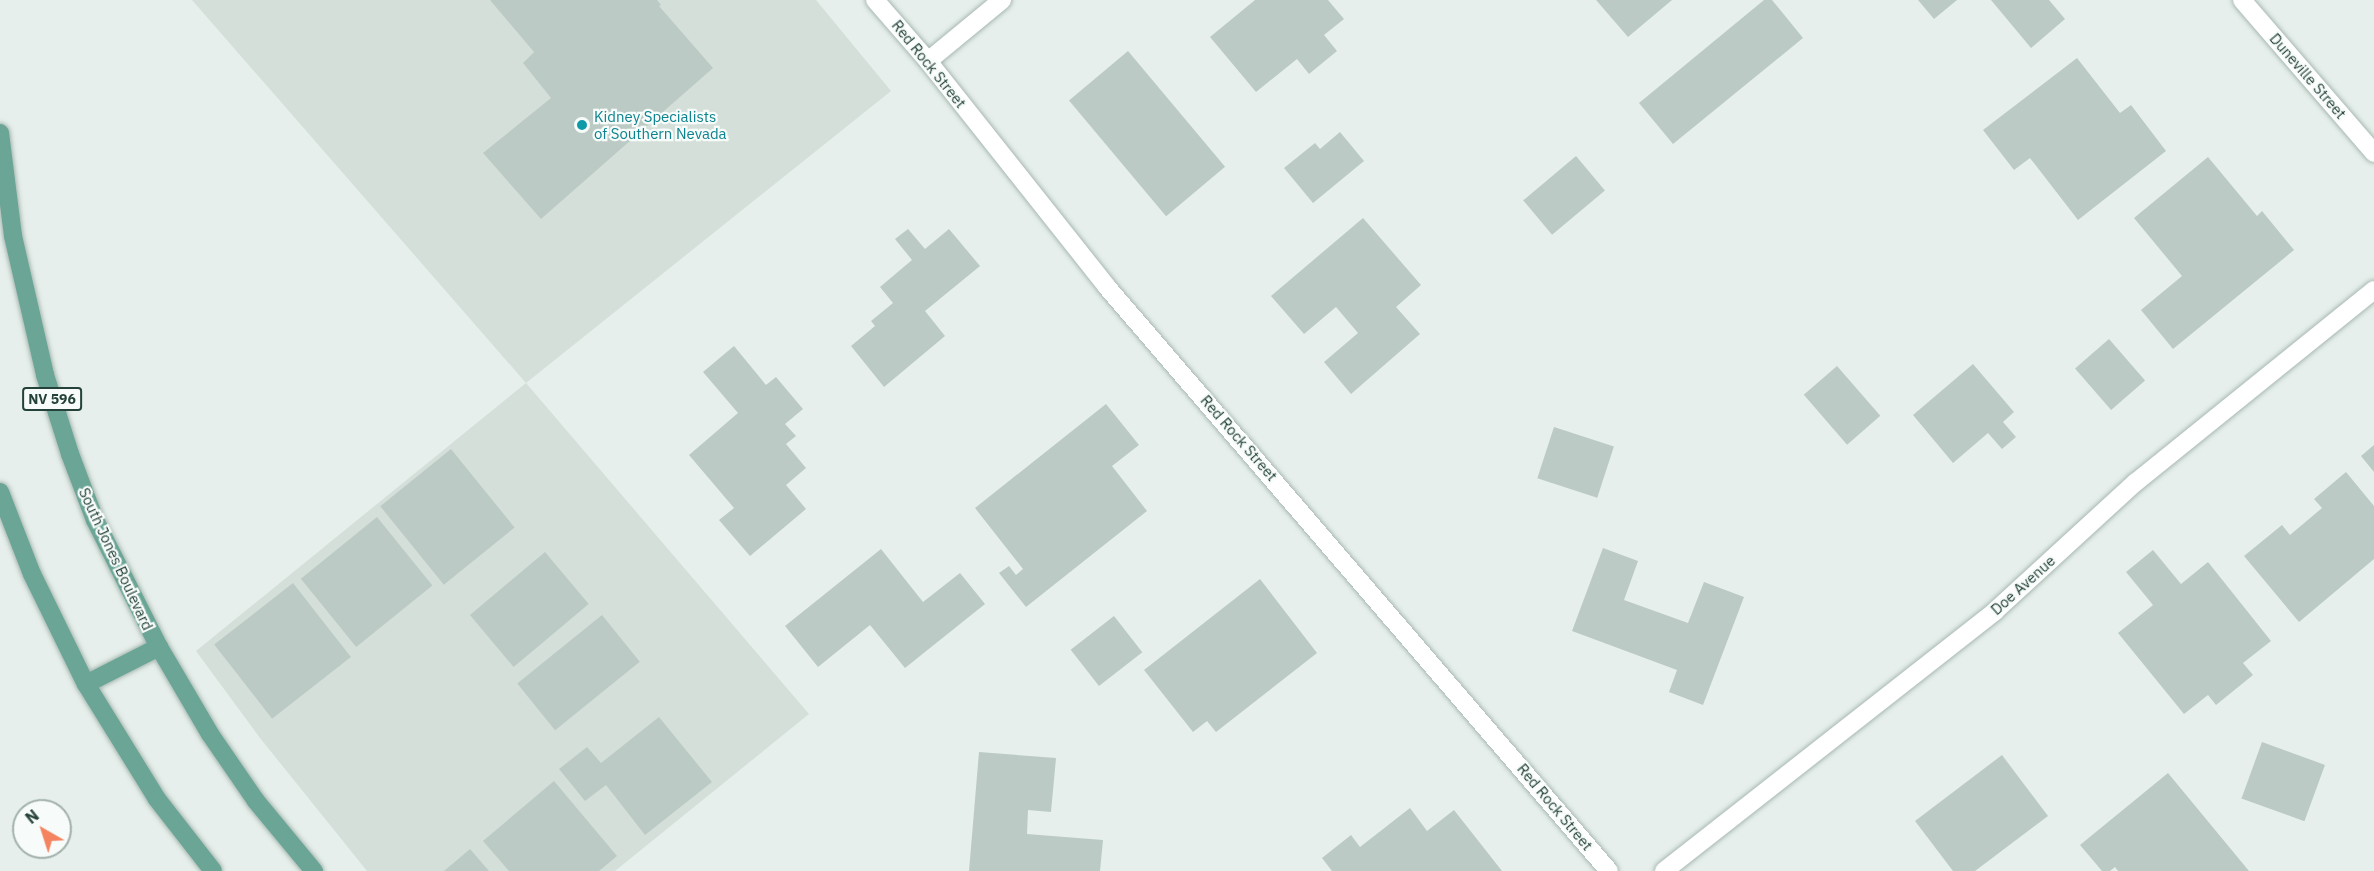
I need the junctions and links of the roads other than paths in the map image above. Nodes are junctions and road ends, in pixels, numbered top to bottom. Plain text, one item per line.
1 (875, 0) edge
2 (1002, 0) edge
3 (2242, 0) edge
4 (928, 61) junction
5 (0, 133) edge
6 (2374, 153) edge
7 (2374, 290) edge
8 (0, 492) edge
9 (159, 647) junction
10 (86, 684) junction
11 (213, 871) edge
12 (314, 871) edge
13 (1609, 871) edge
14 (1664, 871) edge

1 - 4 street, Red Rock Street
2 - 4 street
3 - 6 street, Duneville Street
4 - 13 street, Red Rock Street
5 - 9 main road, South Jones Boulevard / NV 596
7 - 14 street, Doe Avenue
8 - 10 main road
9 - 10 main road
9 - 12 main road, South Jones Boulevard / NV 596
10 - 11 main road

